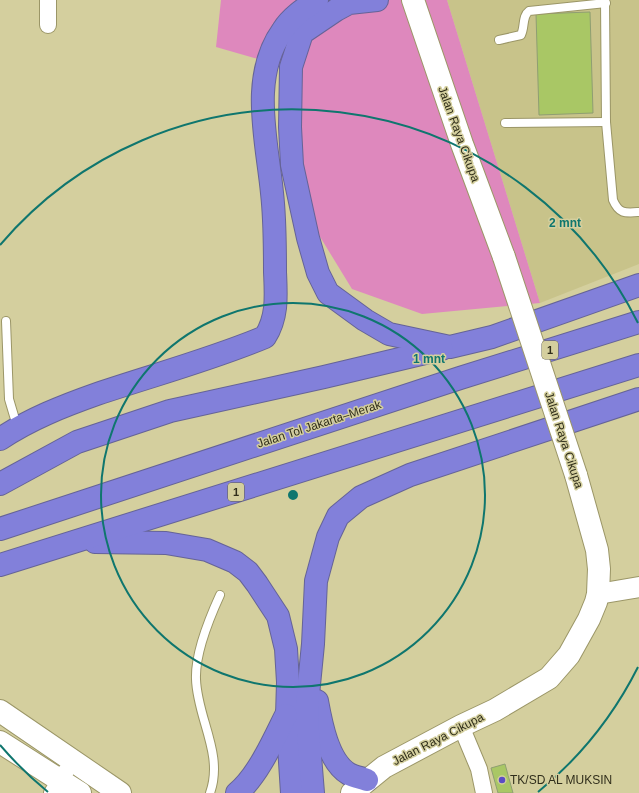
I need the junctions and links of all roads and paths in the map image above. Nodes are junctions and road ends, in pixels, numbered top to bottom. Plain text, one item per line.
1 (48, 0) edge
2 (317, 0) edge
3 (377, 0) edge
4 (412, 0) edge
5 (605, 2) edge
6 (48, 25) dead end
7 (499, 40) dead end
8 (606, 122) junction
9 (505, 123) dead end
10 (639, 212) edge
11 (639, 285) edge
12 (6, 321) dead end
13 (639, 322) edge
14 (450, 347) junction
15 (639, 365) edge
16 (639, 399) edge
17 (18, 427) junction
18 (0, 439) edge
19 (0, 484) edge
20 (0, 529) edge
21 (75, 542) junction
22 (0, 565) edge
23 (639, 587) edge
24 (598, 594) junction
25 (220, 595) dead end
26 (310, 666) junction
27 (0, 711) edge
28 (287, 714) junction
29 (461, 726) junction
30 (0, 742) edge
31 (72, 761) junction
32 (56, 787) edge
33 (359, 789) edge
34 (80, 793) edge
35 (120, 793) edge
36 (210, 793) edge
37 (237, 793) edge
38 (292, 793) edge
39 (313, 793) edge
40 (344, 793) edge
41 (484, 793) edge

1 - 6 street
2 - 17 highway
3 - 14 highway
4 - 24 main road, Jalan Raya Cikupa, bridge
5 - 7 lane
5 - 8 lane
8 - 9 lane
8 - 10 lane
11 - 14 highway
12 - 17 lane
13 - 20 highway, Jalan Tol Jakarta–Merak / 1
14 - 19 highway
15 - 21 highway, 1
16 - 26 highway
17 - 18 highway
21 - 22 highway, 1
21 - 28 highway
23 - 24 street
24 - 29 main road, Jalan Raya Cikupa
25 - 36 lane
26 - 33 highway
26 - 39 highway
27 - 31 main road
28 - 37 highway
28 - 38 highway
29 - 33 main road, Jalan Raya Cikupa
29 - 41 street
30 - 32 main road
31 - 32 street
31 - 35 main road
32 - 34 main road
33 - 40 main road, Jalan Raya Cikupa

